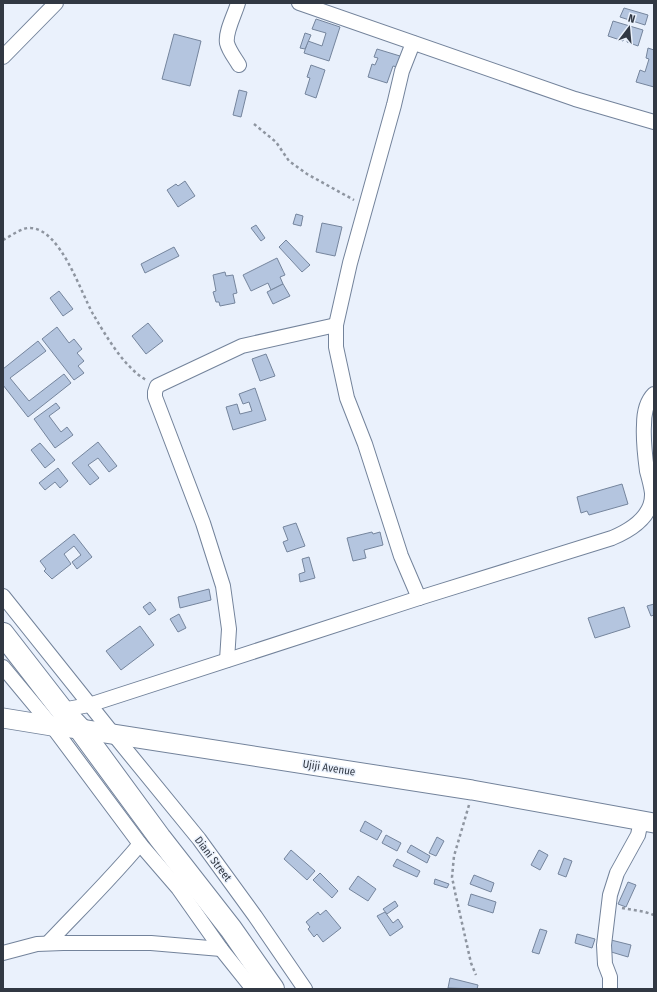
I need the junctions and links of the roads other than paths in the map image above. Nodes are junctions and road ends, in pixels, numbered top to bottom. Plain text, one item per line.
1 (56, 3) edge
2 (238, 3) edge
3 (298, 3) edge
4 (324, 7) edge
5 (413, 43) junction
6 (3, 57) edge
7 (239, 65) dead end
8 (654, 122) edge
9 (336, 325) junction
10 (654, 394) edge
11 (3, 596) edge
12 (419, 598) junction
13 (3, 634) edge
14 (227, 660) junction
15 (3, 667) edge
16 (89, 704) junction
17 (3, 718) edge
18 (57, 718) junction
19 (80, 729) junction
20 (114, 735) junction
21 (647, 822) edge
22 (140, 844) junction
23 (48, 943) junction
24 (221, 949) junction
25 (3, 953) edge
26 (253, 989) edge
27 (273, 989) edge
28 (305, 989) edge
29 (610, 989) edge

1 - 6 street
2 - 7 street
3 - 4 street
4 - 5 street
5 - 8 street
5 - 9 street
9 - 12 street
9 - 14 street
10 - 12 street
11 - 16 street, Diani Street
12 - 14 street
13 - 18 main road
14 - 16 street
15 - 18 street
16 - 18 street
16 - 20 street, Diani Street
17 - 18 main road
18 - 19 main road
18 - 22 street
19 - 20 main road, Ujiji Avenue
19 - 27 main road
20 - 21 main road, Ujiji Avenue
20 - 28 street, Diani Street
21 - 29 street
22 - 23 street
22 - 24 street
23 - 24 street
23 - 25 street
24 - 26 street

